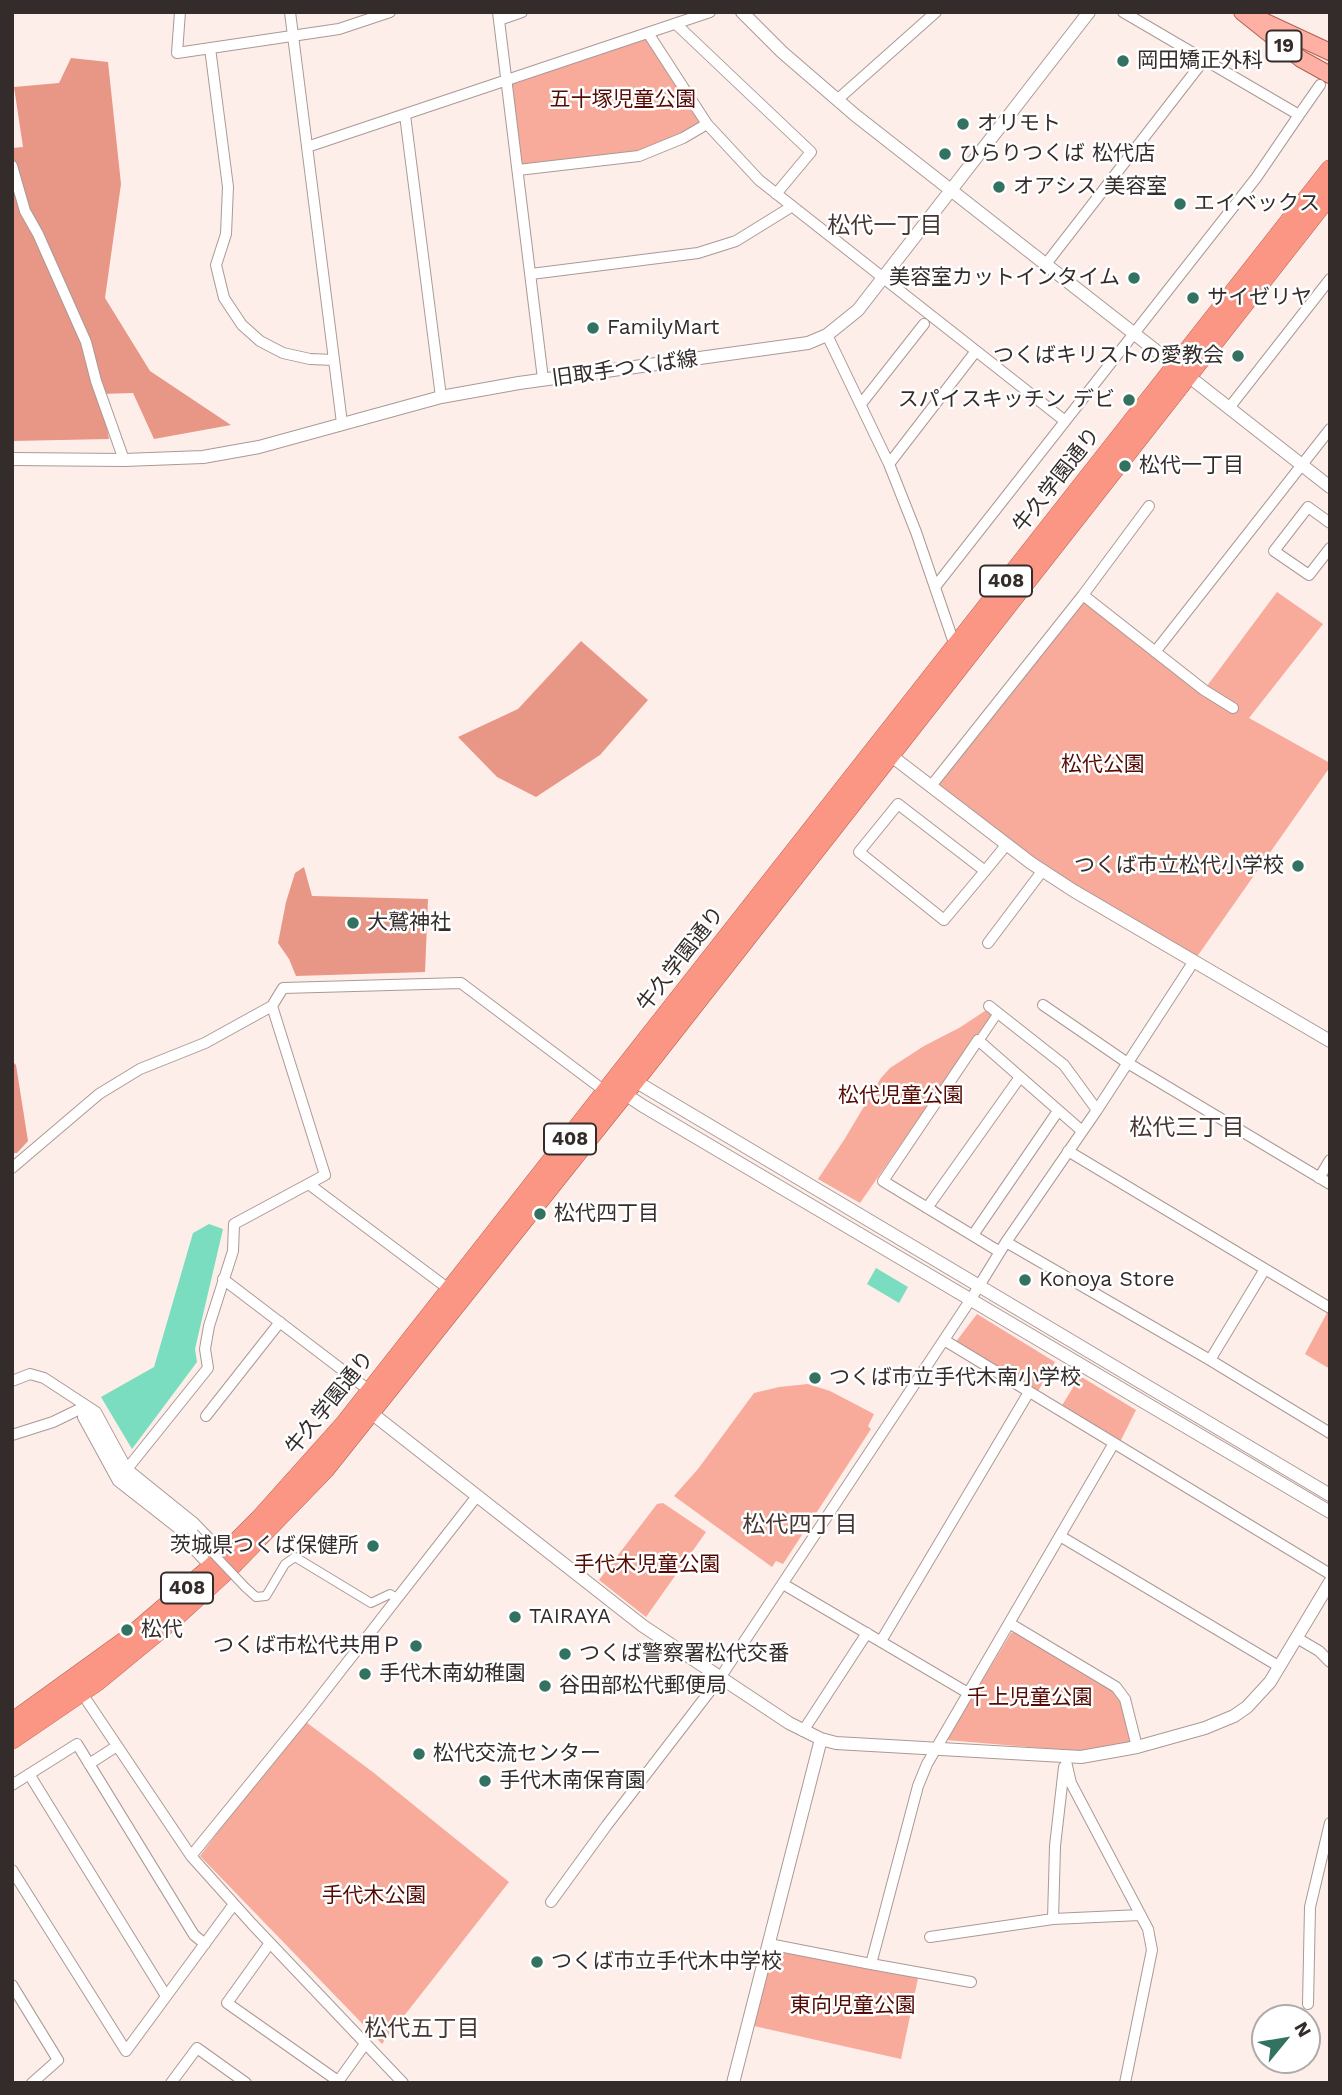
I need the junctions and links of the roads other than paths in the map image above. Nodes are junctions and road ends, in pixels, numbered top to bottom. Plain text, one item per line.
1 (180, 12) edge
2 (290, 12) edge
3 (390, 12) edge
4 (522, 12) edge
5 (710, 12) edge
6 (742, 12) edge
7 (936, 12) edge
8 (1089, 12) edge
9 (1123, 12) edge
10 (1242, 12) edge
11 (693, 15) edge
12 (499, 16) edge
13 (676, 24) junction
14 (648, 33) junction
15 (293, 37) junction
16 (210, 48) junction
17 (1330, 52) edge
18 (1204, 60) junction
19 (506, 80) junction
20 (1325, 80) edge
21 (837, 100) junction
22 (405, 115) junction
23 (1299, 115) junction
24 (707, 124) junction
25 (307, 147) junction
26 (12, 166) edge
27 (1330, 169) edge
28 (518, 170) junction
29 (952, 190) junction
30 (776, 194) junction
31 (1330, 195) edge
32 (790, 206) junction
33 (1046, 264) junction
34 (531, 274) junction
35 (882, 277) junction
36 (1330, 279) edge
37 (924, 324) dead end
38 (1133, 334) junction
39 (827, 335) junction
40 (976, 351) junction
41 (334, 359) junction
42 (1181, 371) junction
43 (543, 379) junction
44 (441, 397) junction
45 (861, 404) junction
46 (1228, 408) junction
47 (1065, 421) junction
48 (342, 423) junction
49 (1330, 429) edge
50 (12, 458) edge
51 (124, 460) junction
52 (889, 464) junction
53 (1301, 465) junction
54 (1330, 487) edge
55 (1149, 506) dead end
56 (1330, 523) edge
57 (1330, 548) edge
58 (935, 587) junction
59 (1083, 594) junction
60 (955, 646) junction
61 (1155, 652) junction
62 (1233, 708) dead end
63 (884, 750) junction
64 (931, 786) junction
65 (1007, 844) junction
66 (1043, 870) junction
67 (985, 871) junction
68 (988, 943) dead end
69 (1194, 961) junction
70 (1043, 1005) dead end
71 (272, 1006) junction
72 (993, 1009) joint
73 (979, 1041) junction
74 (1330, 1041) edge
75 (1126, 1062) junction
76 (1020, 1077) junction
77 (621, 1086) junction
78 (1097, 1110) junction
79 (1058, 1111) junction
80 (1082, 1131) junction
81 (1068, 1151) junction
82 (1330, 1160) edge
83 (12, 1168) edge
84 (1319, 1178) junction
85 (1330, 1184) edge
86 (310, 1185) junction
87 (927, 1208) junction
88 (973, 1235) junction
89 (1006, 1242) junction
90 (1000, 1252) junction
91 (1265, 1269) junction
92 (223, 1279) junction
93 (979, 1286) junction
94 (450, 1290) junction
95 (971, 1299) junction
96 (1330, 1308) edge
97 (280, 1322) junction
98 (944, 1340) junction
99 (1210, 1360) junction
100 (12, 1381) edge
101 (1030, 1392) junction
102 (367, 1403) junction
103 (86, 1406) junction
104 (206, 1416) dead end
105 (1330, 1433) edge
106 (12, 1435) edge
107 (1114, 1443) junction
108 (127, 1469) junction
109 (1330, 1495) edge
110 (477, 1496) junction
111 (1330, 1512) edge
112 (1060, 1536) junction
113 (217, 1560) junction
114 (1330, 1574) edge
115 (1330, 1582) edge
116 (783, 1584) junction
117 (397, 1598) junction
118 (1009, 1623) junction
119 (867, 1633) junction
120 (1297, 1638) junction
121 (881, 1642) junction
122 (1330, 1662) edge
123 (1280, 1667) junction
124 (720, 1678) junction
125 (77, 1687) junction
126 (968, 1693) junction
127 (12, 1722) edge
128 (803, 1731) junction
129 (821, 1739) junction
130 (12, 1740) edge
131 (117, 1746) junction
132 (1137, 1747) junction
133 (936, 1749) junction
134 (1065, 1757) junction
135 (89, 1764) junction
136 (29, 1774) junction
137 (12, 1785) edge
138 (1330, 1824) edge
139 (191, 1856) junction
140 (12, 1870) edge
141 (551, 1902) dead end
142 (234, 1904) junction
143 (1140, 1915) junction
144 (1053, 1919) junction
145 (930, 1937) dead end
146 (270, 1943) junction
147 (205, 1944) junction
148 (769, 1944) junction
149 (871, 1964) junction
150 (971, 1982) dead end
151 (12, 1985) edge
152 (166, 1996) junction
153 (1308, 2004) dead end
154 (365, 2043) junction
155 (337, 2082) edge
156 (32, 2083) edge
157 (171, 2083) edge
158 (246, 2083) edge
159 (403, 2083) edge
160 (734, 2083) edge
161 (1125, 2083) edge

1 - 16 street
2 - 15 street
3 - 15 street
4 - 12 street
5 - 11 street
6 - 21 street
7 - 21 street
8 - 29 street, 旧取手つくば線
9 - 18 street
10 - 17 main road, 19
10 - 20 main road, 19
11 - 13 street
12 - 19 street
13 - 14 street
13 - 30 street
14 - 19 street
14 - 24 street
15 - 16 street
15 - 25 street
16 - 41 street
18 - 23 street
18 - 33 street
19 - 22 street
19 - 28 street
20 - 23 street
21 - 29 street
22 - 25 street
22 - 44 street
23 - 38 street
24 - 28 street
24 - 30 street
25 - 41 street
26 - 51 street
27 - 42 highway, 牛久学園通り / 408
28 - 34 street
29 - 33 street
29 - 35 street, 旧取手つくば線
30 - 32 street
31 - 42 highway, 牛久学園通り / 408
32 - 34 street
32 - 35 street
33 - 38 street
34 - 43 street
35 - 39 street, 旧取手つくば線
35 - 40 street
36 - 46 street
37 - 45 street
38 - 42 street
38 - 47 street
39 - 43 street, 旧取手つくば線
39 - 45 street
40 - 47 street
40 - 52 street
41 - 48 street
42 - 46 street
42 - 60 highway, 牛久学園通り / 408
42 - 63 highway, 牛久学園通り / 408
43 - 44 street, 旧取手つくば線
44 - 48 street, 旧取手つくば線
45 - 52 street
46 - 53 street
47 - 58 street
48 - 51 street, 旧取手つくば線
49 - 53 street
50 - 51 street, 旧取手つくば線
52 - 58 street
53 - 54 street
53 - 61 street
55 - 59 street
56 - 57 street
58 - 60 street
59 - 61 street
59 - 64 street
60 - 63 highway, 牛久学園通り / 408
61 - 62 street
63 - 64 street
63 - 77 highway, 牛久学園通り / 408
64 - 65 street
65 - 66 street
65 - 67 street
66 - 68 street
66 - 69 street
67 - 67 street
69 - 74 street
69 - 75 street
70 - 75 street
71 - 77 street
71 - 83 street
71 - 86 street
72 - 73 street
72 - 78 street
73 - 76 street
73 - 87 street
75 - 78 street
75 - 84 street
76 - 79 street
76 - 87 street
77 - 93 street
77 - 94 highway, 牛久学園通り / 408
77 - 95 street
77 - 102 highway, 牛久学園通り / 408
78 - 80 street
79 - 80 street
79 - 88 street
80 - 81 street
81 - 89 street
81 - 91 street
82 - 84 street
84 - 85 street
86 - 92 street
86 - 94 street
87 - 88 street
88 - 90 street
89 - 90 street
89 - 99 street
90 - 93 street
91 - 96 street
91 - 99 street
92 - 97 street
92 - 108 street
93 - 95 street
93 - 109 street
94 - 102 highway, 牛久学園通り / 408
95 - 98 street
95 - 111 street
97 - 102 street
97 - 104 street
98 - 101 street
98 - 116 street
99 - 105 street
100 - 103 street
101 - 107 street
101 - 121 street
102 - 110 street
102 - 113 highway, 牛久学園通り / 408
102 - 125 highway, 牛久学園通り / 408
103 - 106 street
103 - 108 street
103 - 113 street
103 - 117 street, bridge
107 - 112 street
107 - 114 street
108 - 113 street
110 - 117 street
110 - 124 street
112 - 118 street
112 - 123 street
113 - 125 highway, 牛久学園通り / 408
115 - 120 street
116 - 119 street
116 - 124 street
117 - 139 street
118 - 126 street
118 - 132 street
119 - 121 street
119 - 128 street
120 - 122 street
120 - 123 street
121 - 126 street
123 - 132 street
124 - 128 street
124 - 141 street
125 - 127 highway, 牛久学園通り / 408
125 - 130 highway, 牛久学園通り / 408
125 - 131 street
126 - 133 street
128 - 129 street
129 - 133 street
129 - 148 street
131 - 135 street
131 - 139 street
132 - 134 street
133 - 134 street
133 - 149 street
134 - 143 street
134 - 144 street
135 - 136 street
135 - 147 street
136 - 137 street
136 - 152 street
138 - 153 street
139 - 142 street
140 - 152 street
142 - 146 street
142 - 147 street
143 - 144 street
143 - 161 street
144 - 145 street
146 - 154 street
146 - 155 street
147 - 152 street
148 - 149 street
148 - 160 street
149 - 150 street
151 - 156 street
154 - 155 street
154 - 159 street
157 - 158 street

